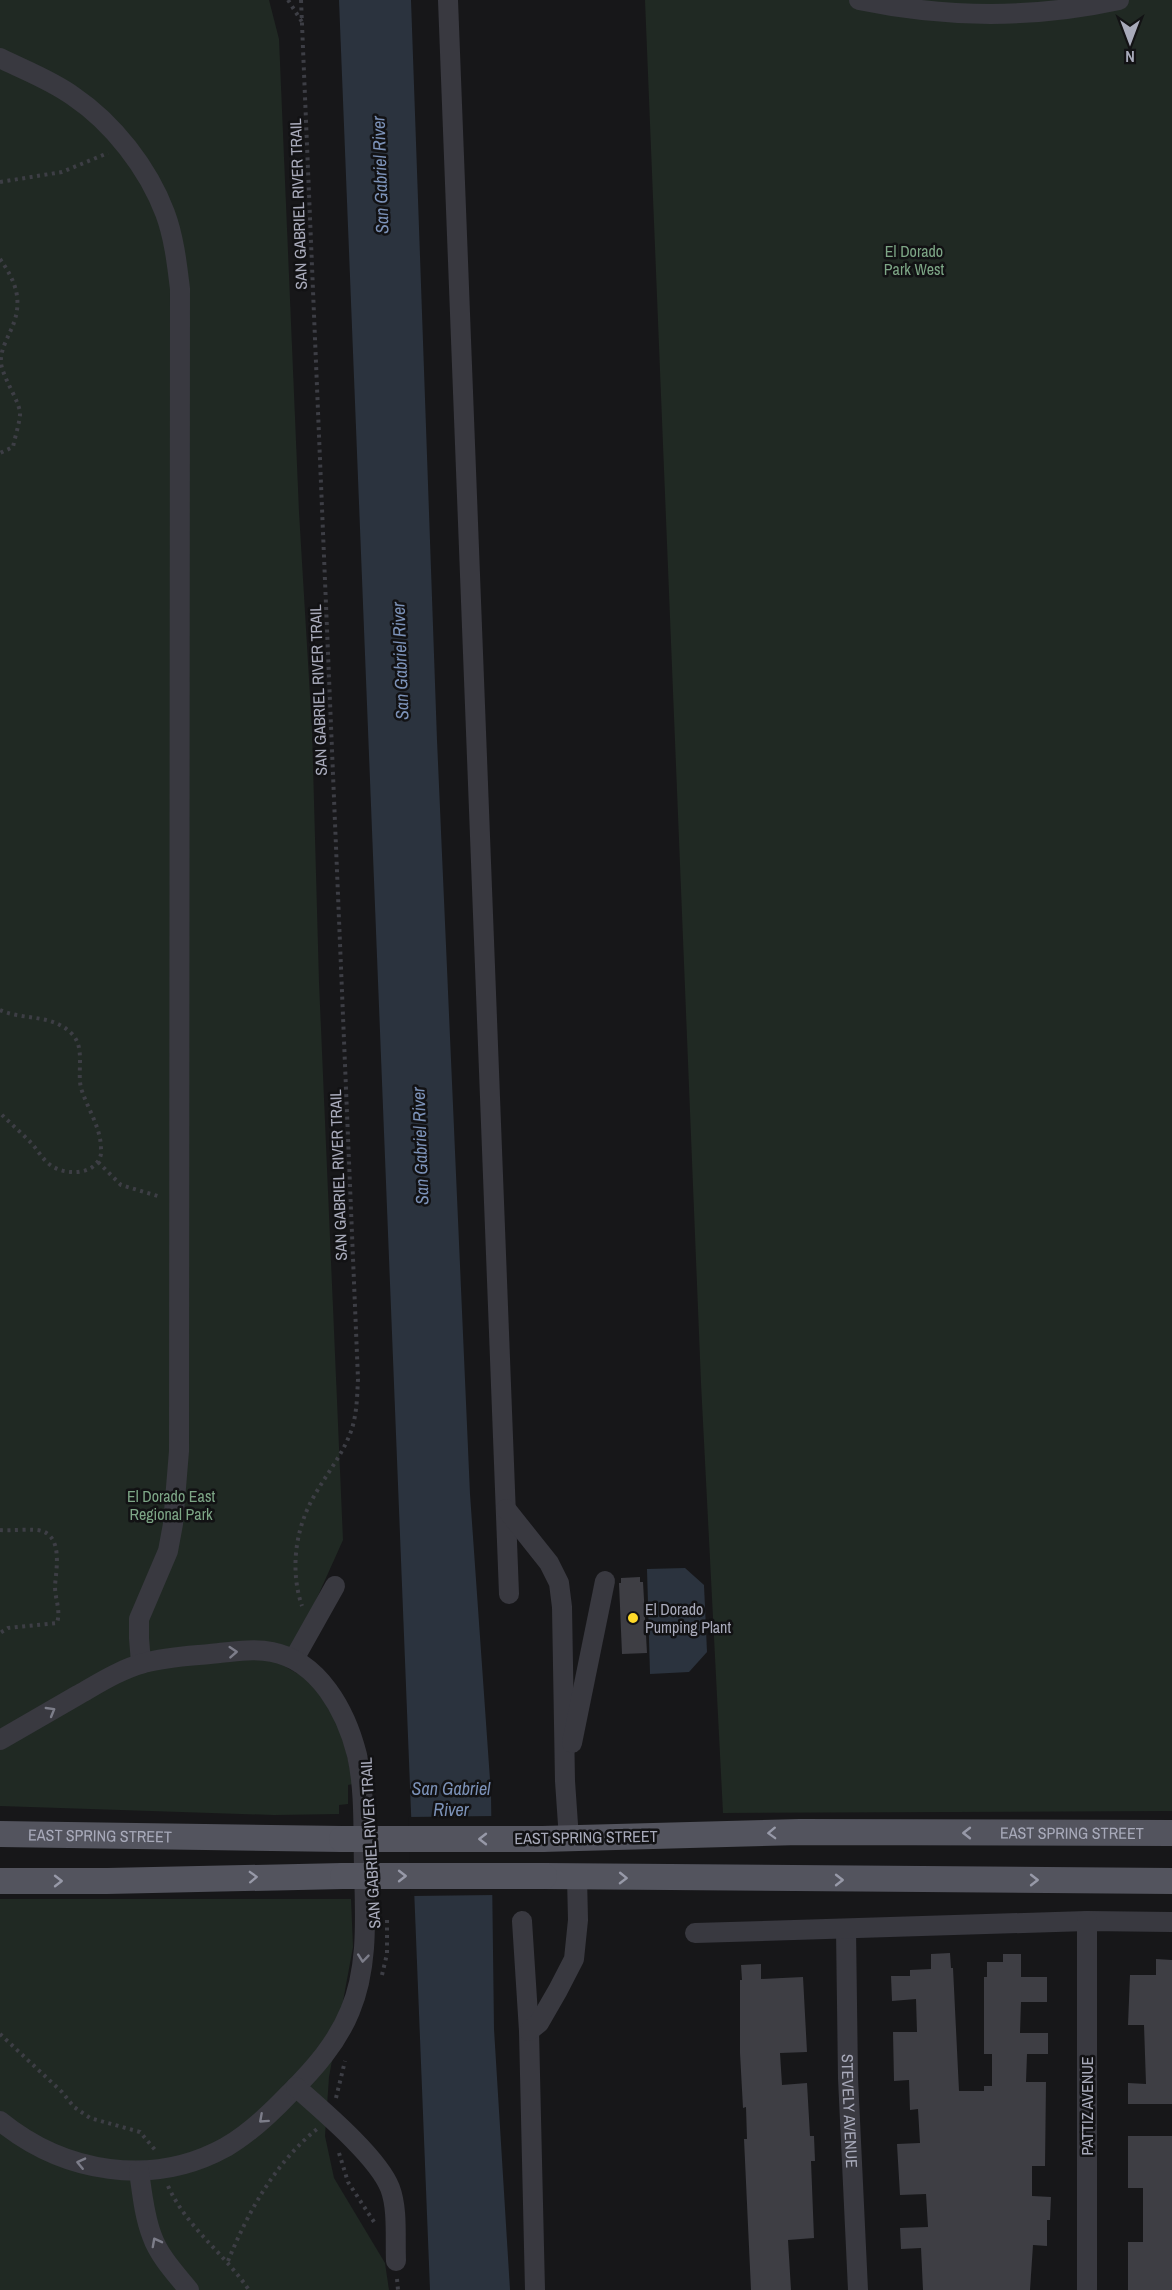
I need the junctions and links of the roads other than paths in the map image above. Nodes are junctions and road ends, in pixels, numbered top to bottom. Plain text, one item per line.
1 (448, 0) edge
2 (858, 0) edge
3 (1119, 0) edge
4 (878, 2) edge
5 (1081, 4) edge
6 (0, 58) edge
7 (506, 1509) junction
8 (605, 1581) dead end
9 (335, 1586) dead end
10 (509, 1594) dead end
11 (294, 1659) junction
12 (141, 1663) junction
13 (0, 1740) edge
14 (565, 1781) junction
15 (1172, 1833) edge
16 (0, 1834) edge
17 (569, 1839) junction
18 (577, 1877) junction
19 (0, 1881) edge
20 (1172, 1881) edge
21 (522, 1921) dead end
22 (1087, 1921) junction
23 (1172, 1922) edge
24 (846, 1929) junction
25 (694, 1933) dead end
26 (529, 2031) junction
27 (296, 2087) junction
28 (0, 2121) edge
29 (139, 2171) junction
30 (396, 2261) road end
31 (189, 2290) edge
32 (535, 2290) edge
33 (858, 2290) edge
34 (1087, 2290) edge

1 - 7 street
2 - 4 street
3 - 5 street
4 - 5 street
6 - 12 street
7 - 10 street
7 - 14 street
8 - 14 street
9 - 11 street
12 -> 11 street
11 -> 27 street
13 -> 12 street
14 - 17 street
15 -> 17 main road, EAST SPRING STREET
17 -> 16 main road, EAST SPRING STREET, bridge
19 -> 18 main road, bridge
18 -> 20 main road
18 - 26 street
21 - 26 street
22 - 23 street
22 - 24 street
22 - 34 street, PATTIZ AVENUE
24 - 25 street
24 - 33 street, STEVELY AVENUE
26 - 32 street
27 -> 29 street
27 - 30 street
29 -> 28 street
31 -> 29 street

